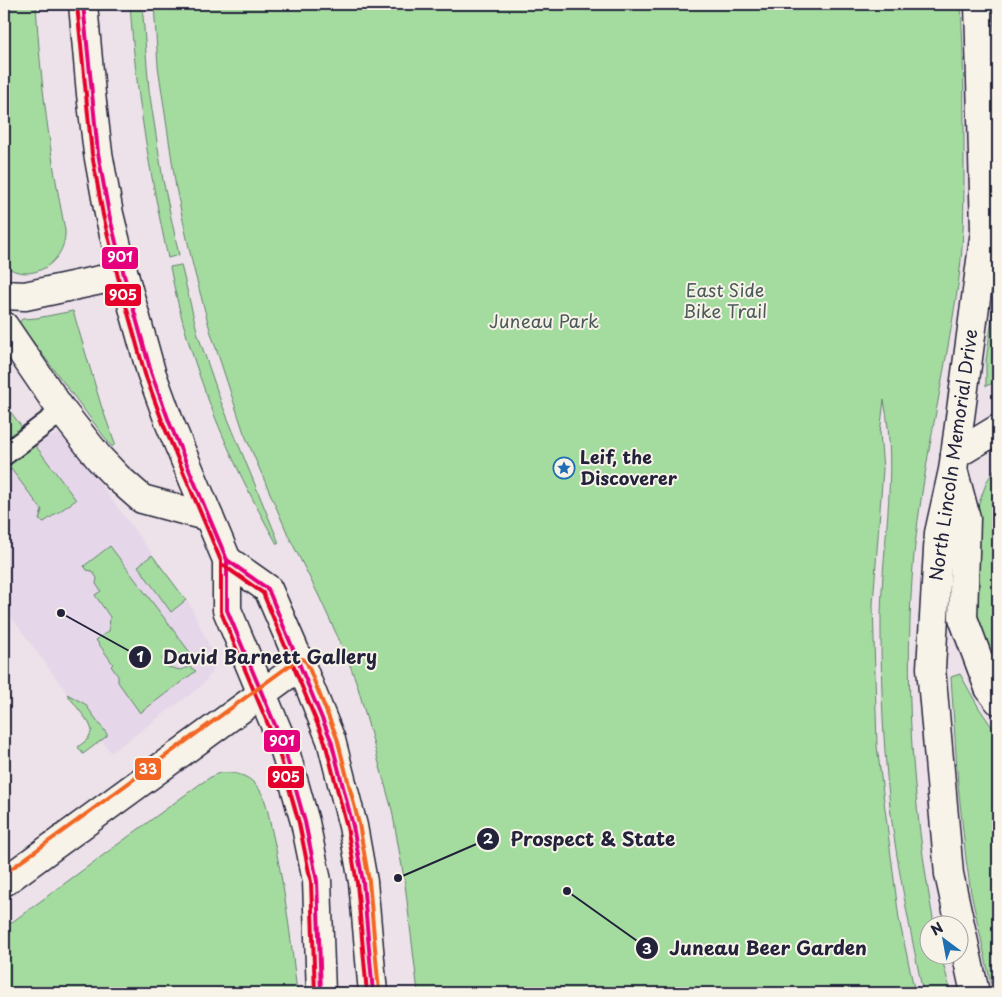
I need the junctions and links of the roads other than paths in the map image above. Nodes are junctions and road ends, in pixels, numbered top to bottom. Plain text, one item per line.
1 (84, 4) edge
2 (979, 4) edge
3 (990, 253) edge
4 (124, 275) junction
5 (4, 295) edge
6 (4, 326) edge
7 (62, 411) junction
8 (998, 429) edge
9 (4, 455) edge
10 (954, 462) junction
11 (209, 517) junction
12 (227, 560) junction
13 (301, 665) junction
14 (262, 693) junction
15 (998, 700) edge
16 (4, 882) edge
17 (321, 993) edge
18 (373, 993) edge
19 (975, 993) edge

1 - 4 main road
2 - 3 main road, North Lincoln Memorial Drive
3 - 10 main road, North Lincoln Memorial Drive
4 - 5 main road
4 - 11 main road
6 - 7 main road
7 - 9 lane
7 - 11 main road
8 - 10 main road
10 - 15 main road
10 - 19 main road, North Lincoln Memorial Drive
11 - 12 main road
12 - 13 main road
12 - 14 main road
13 - 14 main road
13 - 18 main road
14 - 16 main road
14 - 17 main road

